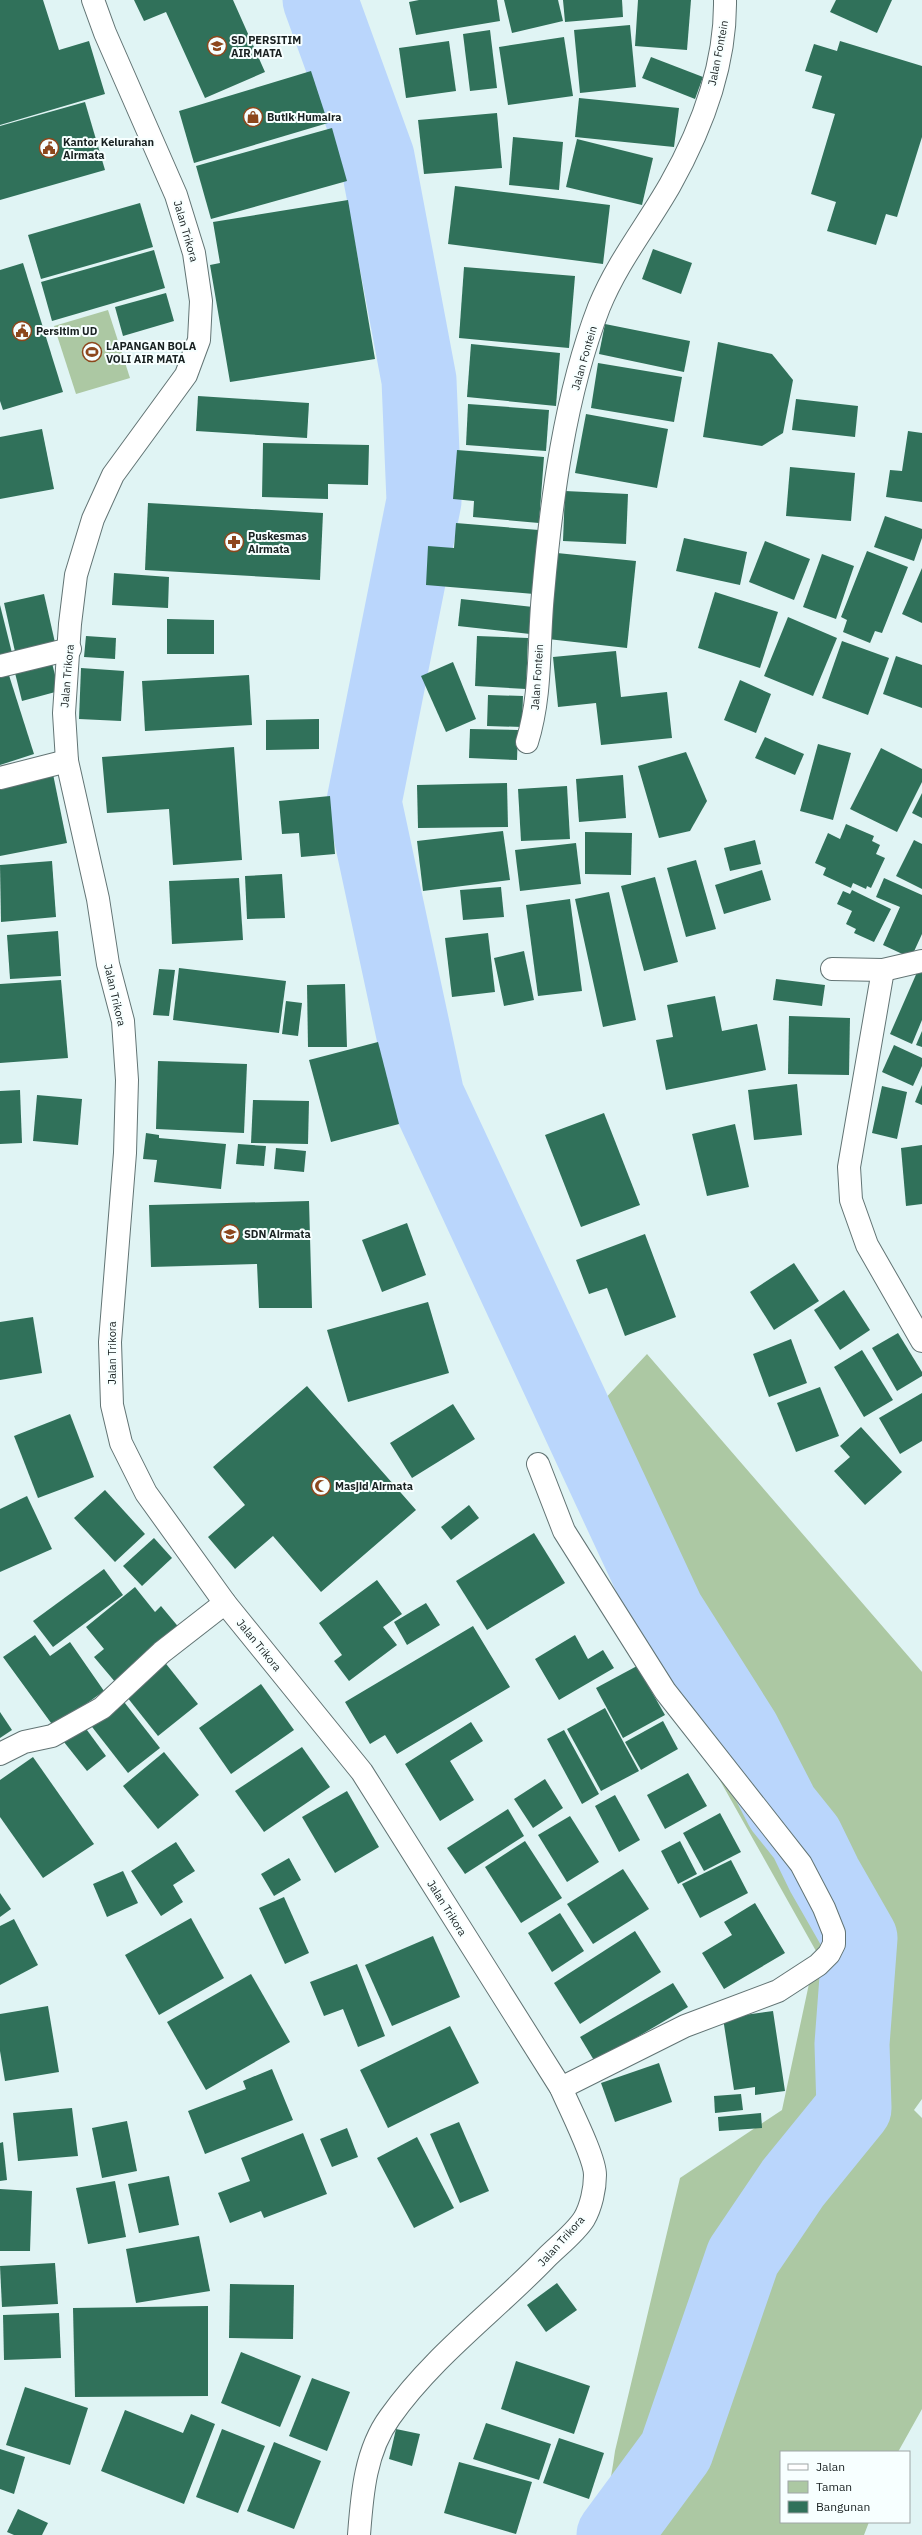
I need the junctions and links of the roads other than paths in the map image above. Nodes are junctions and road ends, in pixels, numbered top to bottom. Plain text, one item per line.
1 (93, 0) edge
2 (726, 0) edge
3 (70, 649) junction
4 (0, 666) edge
5 (527, 742) dead end
6 (67, 761) junction
7 (0, 778) edge
8 (922, 961) edge
9 (832, 970) dead end
10 (883, 970) junction
11 (922, 1341) edge
12 (538, 1464) dead end
13 (225, 1603) junction
14 (0, 1754) edge
15 (561, 2088) junction
16 (360, 2535) edge

1 - 3 street, Jalan Trikora
2 - 5 street, Jalan Fontein
3 - 4 street
3 - 6 street, Jalan Trikora
6 - 7 street
6 - 13 street, Jalan Trikora
8 - 10 street
9 - 10 street
10 - 11 street
12 - 15 street
13 - 14 street
13 - 15 street, Jalan Trikora
15 - 16 street, Jalan Trikora

